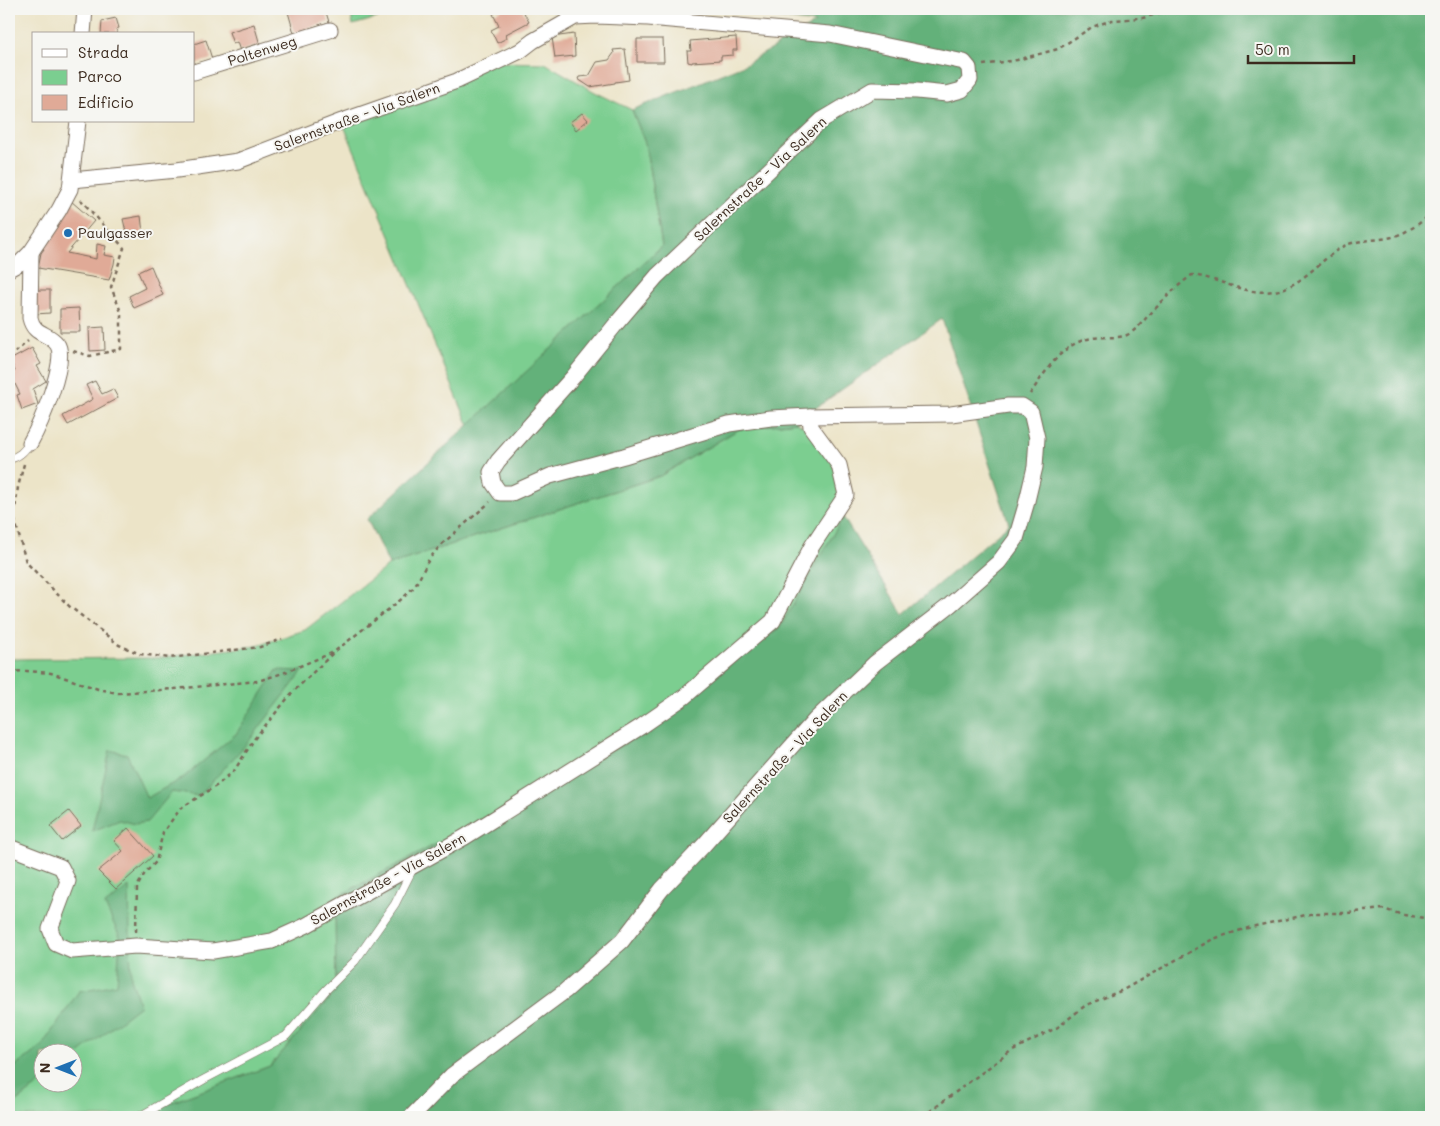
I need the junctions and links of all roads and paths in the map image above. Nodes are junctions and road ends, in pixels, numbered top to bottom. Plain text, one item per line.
1 (85, 9) edge
2 (1173, 9) edge
3 (330, 30) dead end
4 (84, 32) edge
5 (970, 68) junction
6 (195, 72) edge
7 (78, 122) edge
8 (71, 184) junction
9 (1431, 213) edge
10 (31, 252) junction
11 (9, 269) edge
12 (30, 280) junction
13 (38, 332) junction
14 (60, 348) junction
15 (9, 358) edge
16 (1022, 406) junction
17 (810, 416) junction
18 (30, 443) junction
19 (9, 459) edge
20 (500, 493) junction
21 (282, 639) dead end
22 (334, 652) junction
23 (9, 672) edge
24 (9, 847) edge
25 (414, 865) junction
26 (1431, 919) edge
27 (136, 946) junction
28 (139, 1117) edge
29 (410, 1117) edge
30 (906, 1117) edge

1 - 4 street
2 - 5 path
3 - 6 street, Poltenweg
5 - 8 street, Salernstraße - Via Salern
5 - 20 street, Salernstraße - Via Salern
7 - 8 street
8 - 10 street
8 - 14 path
9 - 16 path
10 - 11 street
10 - 12 street
11 - 12 street
12 - 13 street
13 - 14 street
13 - 15 path
14 - 18 street
16 - 17 street
16 - 29 street, Salernstraße - Via Salern
17 - 20 street
17 - 25 street, Salernstraße - Via Salern
18 - 19 lane
18 - 21 path
20 - 22 path
22 - 23 path
22 - 27 path
24 - 27 street, Salernstraße - Via Salern
25 - 27 street, Salernstraße - Via Salern
25 - 28 lane
26 - 30 path

